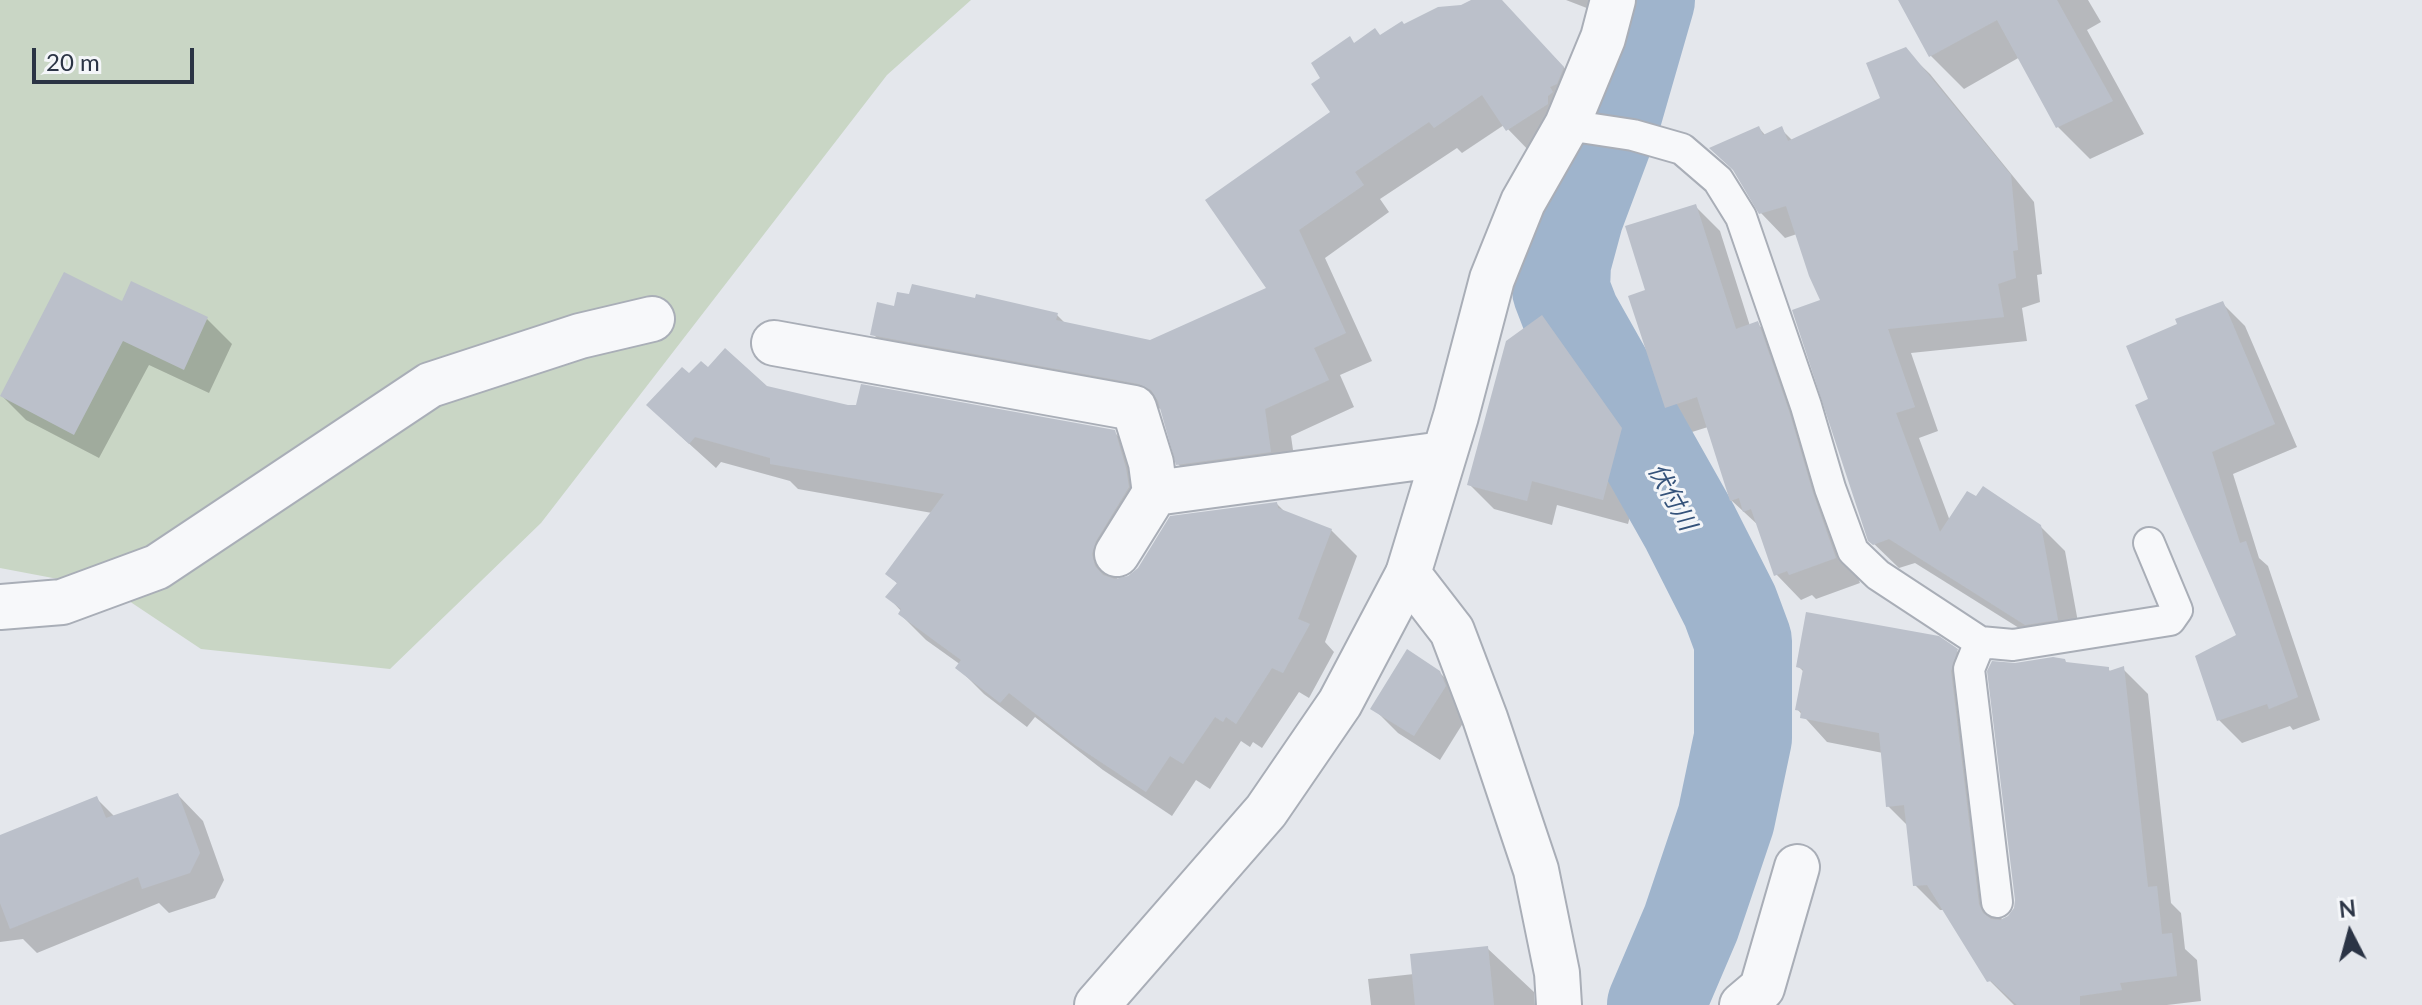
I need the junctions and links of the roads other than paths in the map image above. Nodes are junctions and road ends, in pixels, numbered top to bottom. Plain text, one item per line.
1 (1613, 0) edge
2 (1567, 125) junction
3 (652, 319) dead end
4 (774, 343) dead end
5 (1443, 454) junction
6 (1155, 493) junction
7 (2149, 543) dead end
8 (1117, 554) dead end
9 (1408, 574) junction
10 (0, 607) edge
11 (1980, 642) junction
12 (1797, 867) dead end
13 (1997, 902) dead end
14 (1097, 1005) edge
15 (1559, 1005) edge
16 (1742, 1005) edge

1 - 2 street
2 - 5 street
2 - 11 lane
3 - 10 street
4 - 6 street
5 - 6 street
5 - 9 street
6 - 8 street
7 - 11 lane
9 - 14 street
9 - 15 street
11 - 13 lane
12 - 16 street

